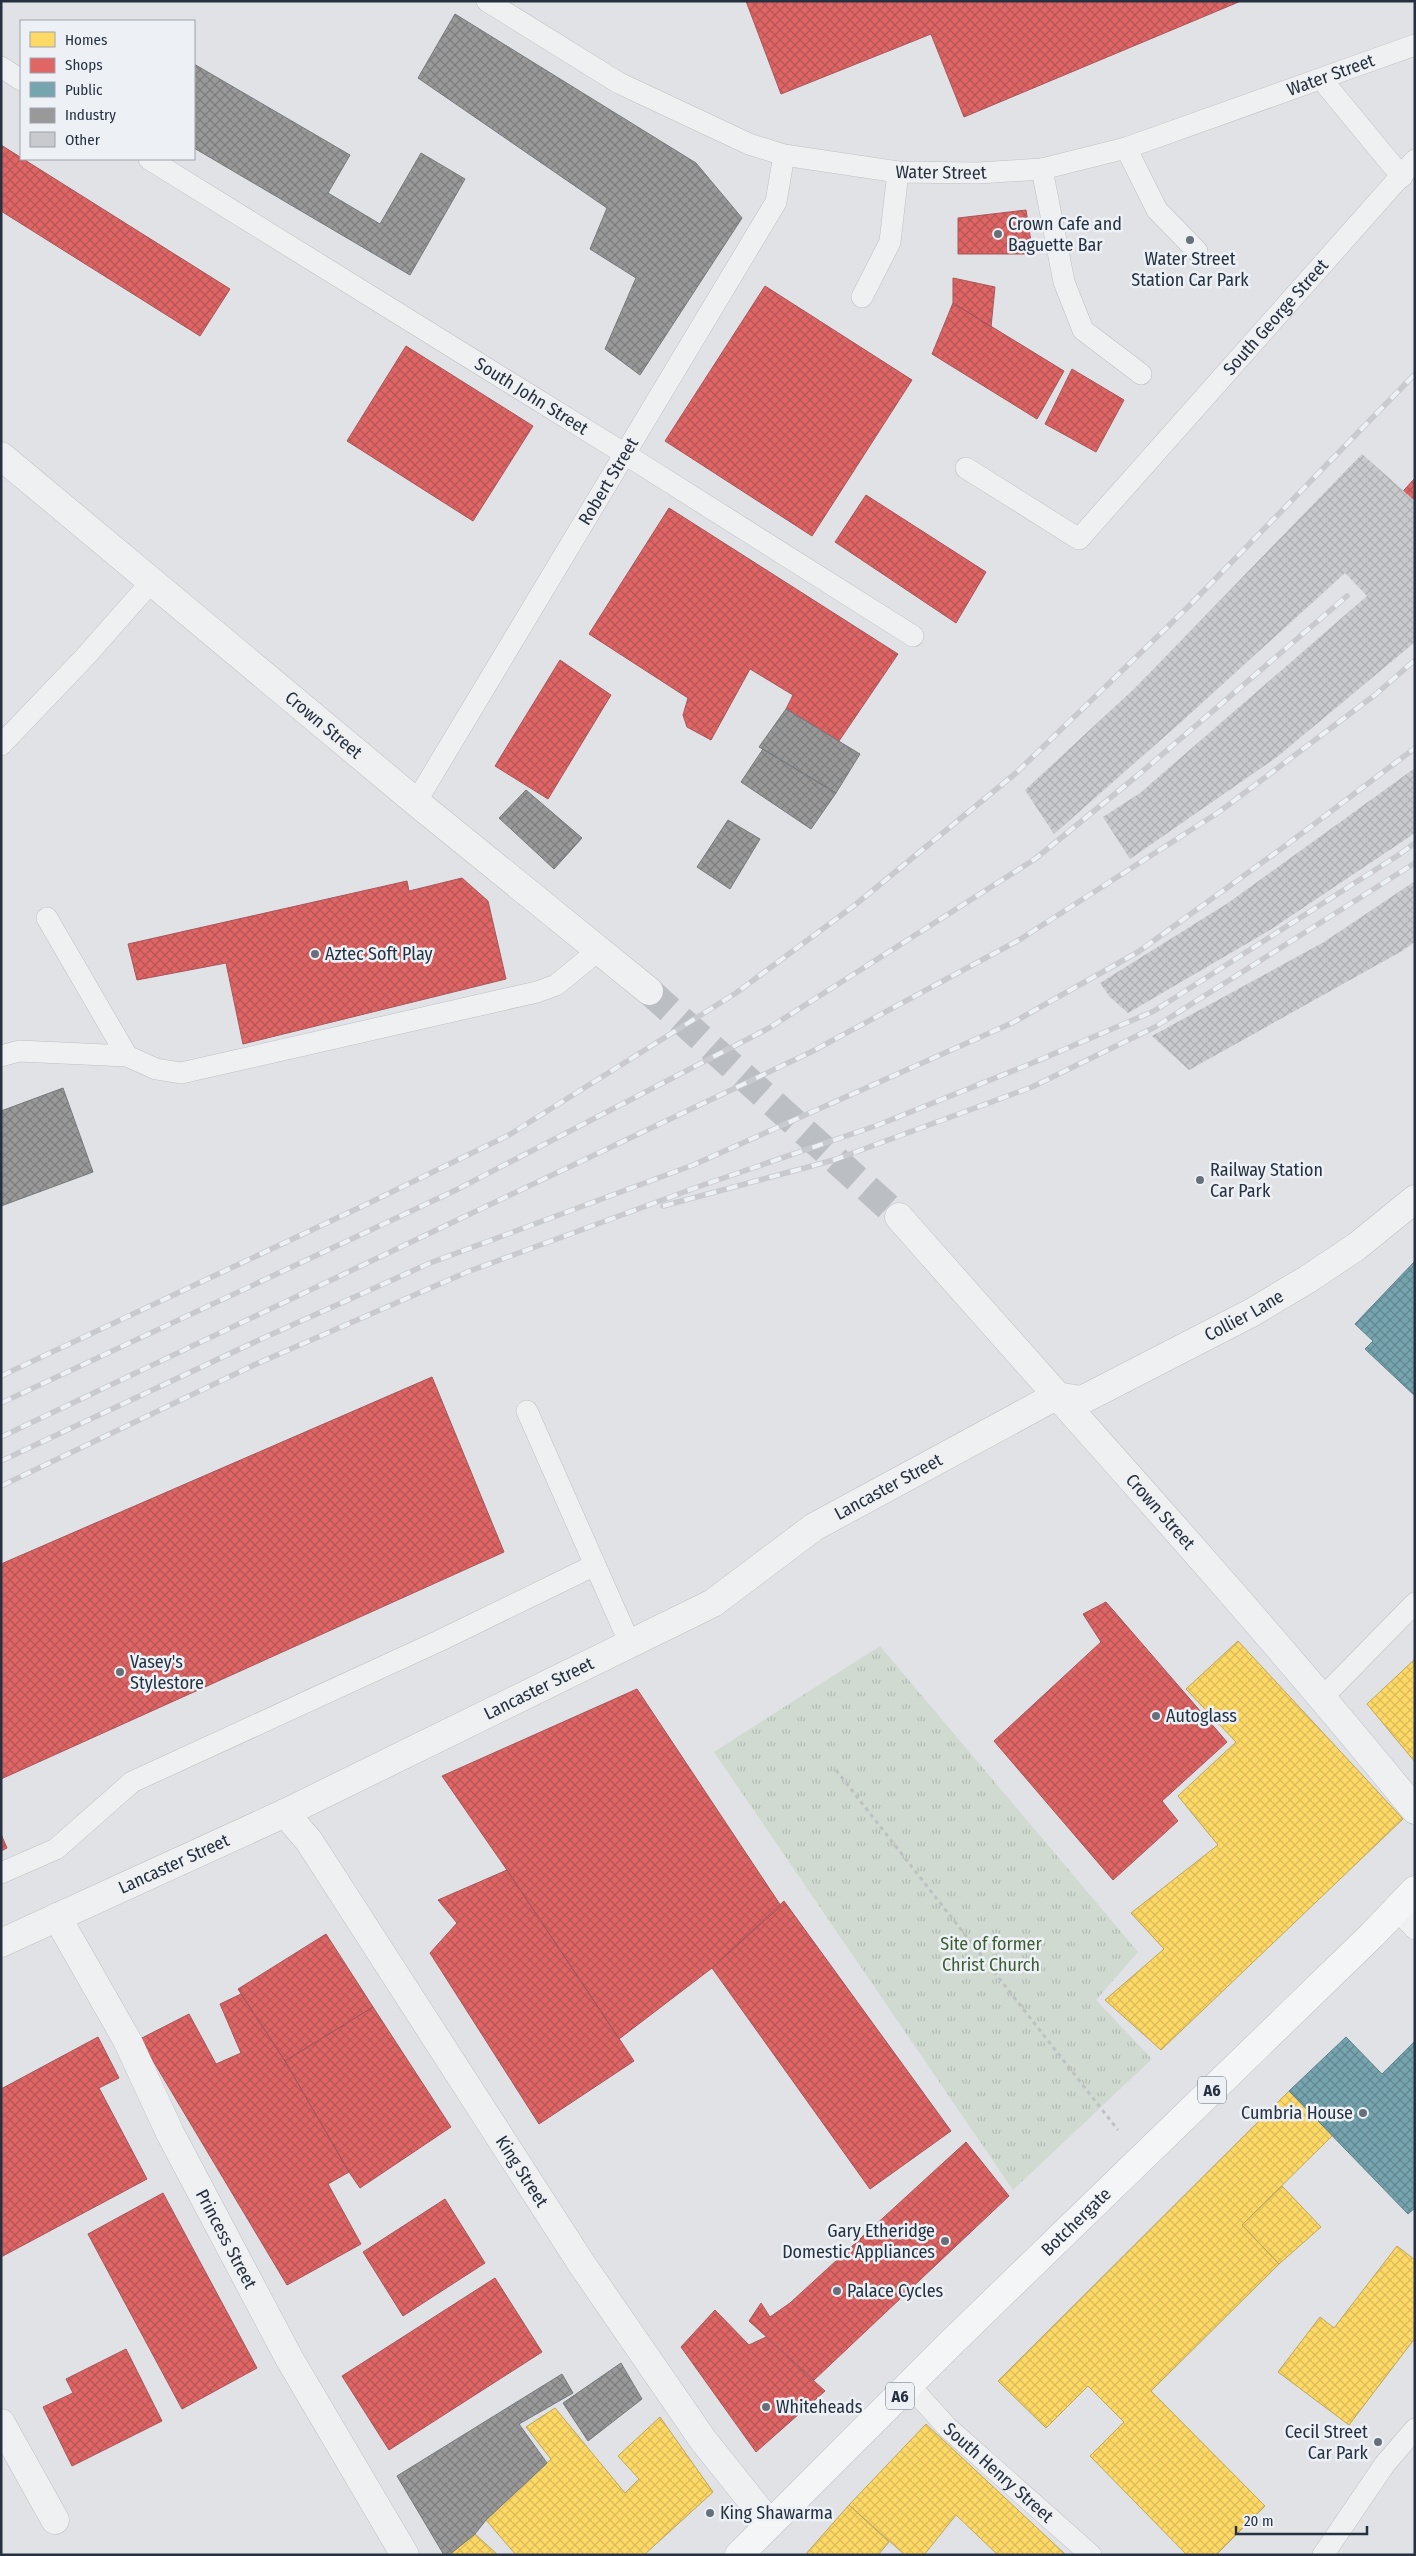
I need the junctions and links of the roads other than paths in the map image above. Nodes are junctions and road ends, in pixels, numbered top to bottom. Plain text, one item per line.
1 (487, 1) edge
2 (1415, 45) edge
3 (1, 67) edge
4 (20, 79) edge
5 (1322, 80) junction
6 (1126, 148) junction
7 (784, 155) junction
8 (151, 160) edge
9 (1415, 160) edge
10 (1042, 169) junction
11 (898, 172) junction
12 (1402, 177) junction
13 (1197, 251) dead end
14 (862, 297) dead end
15 (1141, 374) dead end
16 (625, 454) junction
17 (1, 456) edge
18 (966, 468) dead end
19 (152, 581) junction
20 (913, 636) dead end
21 (1, 745) edge
22 (416, 802) junction
23 (47, 918) dead end
24 (599, 950) junction
25 (649, 991) tunnel mouth
26 (1, 1056) edge
27 (127, 1056) junction
28 (1415, 1199) edge
29 (898, 1218) tunnel mouth
30 (1056, 1396) junction
31 (527, 1411) dead end
32 (595, 1565) junction
33 (1415, 1602) edge
34 (630, 1644) junction
35 (1322, 1698) junction
36 (1415, 1810) edge
37 (285, 1813) junction
38 (1, 1873) edge
39 (1405, 1900) edge
40 (57, 1917) junction
41 (1415, 1929) edge
42 (1, 1943) edge
43 (910, 2386) junction
44 (1, 2423) edge
45 (1415, 2429) edge
46 (55, 2520) dead end
47 (770, 2524) junction
48 (405, 2555) edge
49 (739, 2555) edge
50 (1091, 2555) edge
51 (1323, 2555) edge

1 - 7 lane, Water Street
2 - 5 lane, Water Street
3 - 4 lane
5 - 6 lane, Water Street
5 - 12 lane
6 - 10 lane, Water Street
6 - 13 lane
7 - 11 lane, Water Street
7 - 16 lane, Robert Street
8 - 16 lane, South John Street
9 - 12 lane, South George Street
10 - 11 lane, Water Street
10 - 15 lane
11 - 14 lane
12 - 18 lane, South George Street
16 - 20 lane, South John Street
16 - 22 lane, Robert Street
17 - 19 street, Crown Street
19 - 21 lane
19 - 22 street, Crown Street
22 - 24 street, Crown Street
23 - 27 lane
24 - 25 street, Crown Street
24 - 27 lane
26 - 27 lane
28 - 30 street, Collier Lane
29 - 30 street, Crown Street
30 - 34 street, Lancaster Street
30 - 35 street, Crown Street
31 - 32 lane
32 - 34 lane
32 - 38 lane
33 - 35 lane
34 - 37 street, Lancaster Street
35 - 36 street, Crown Street
37 - 40 street, Lancaster Street
37 - 47 street, King Street
39 - 41 lane
39 - 43 main road, Botchergate / A6
40 - 42 street, Lancaster Street
40 - 48 street, Princess Street
43 - 47 main road, Botchergate / A6
43 - 50 lane, South Henry Street
44 - 46 street
45 - 51 lane
47 - 49 main road, Botchergate / A6

